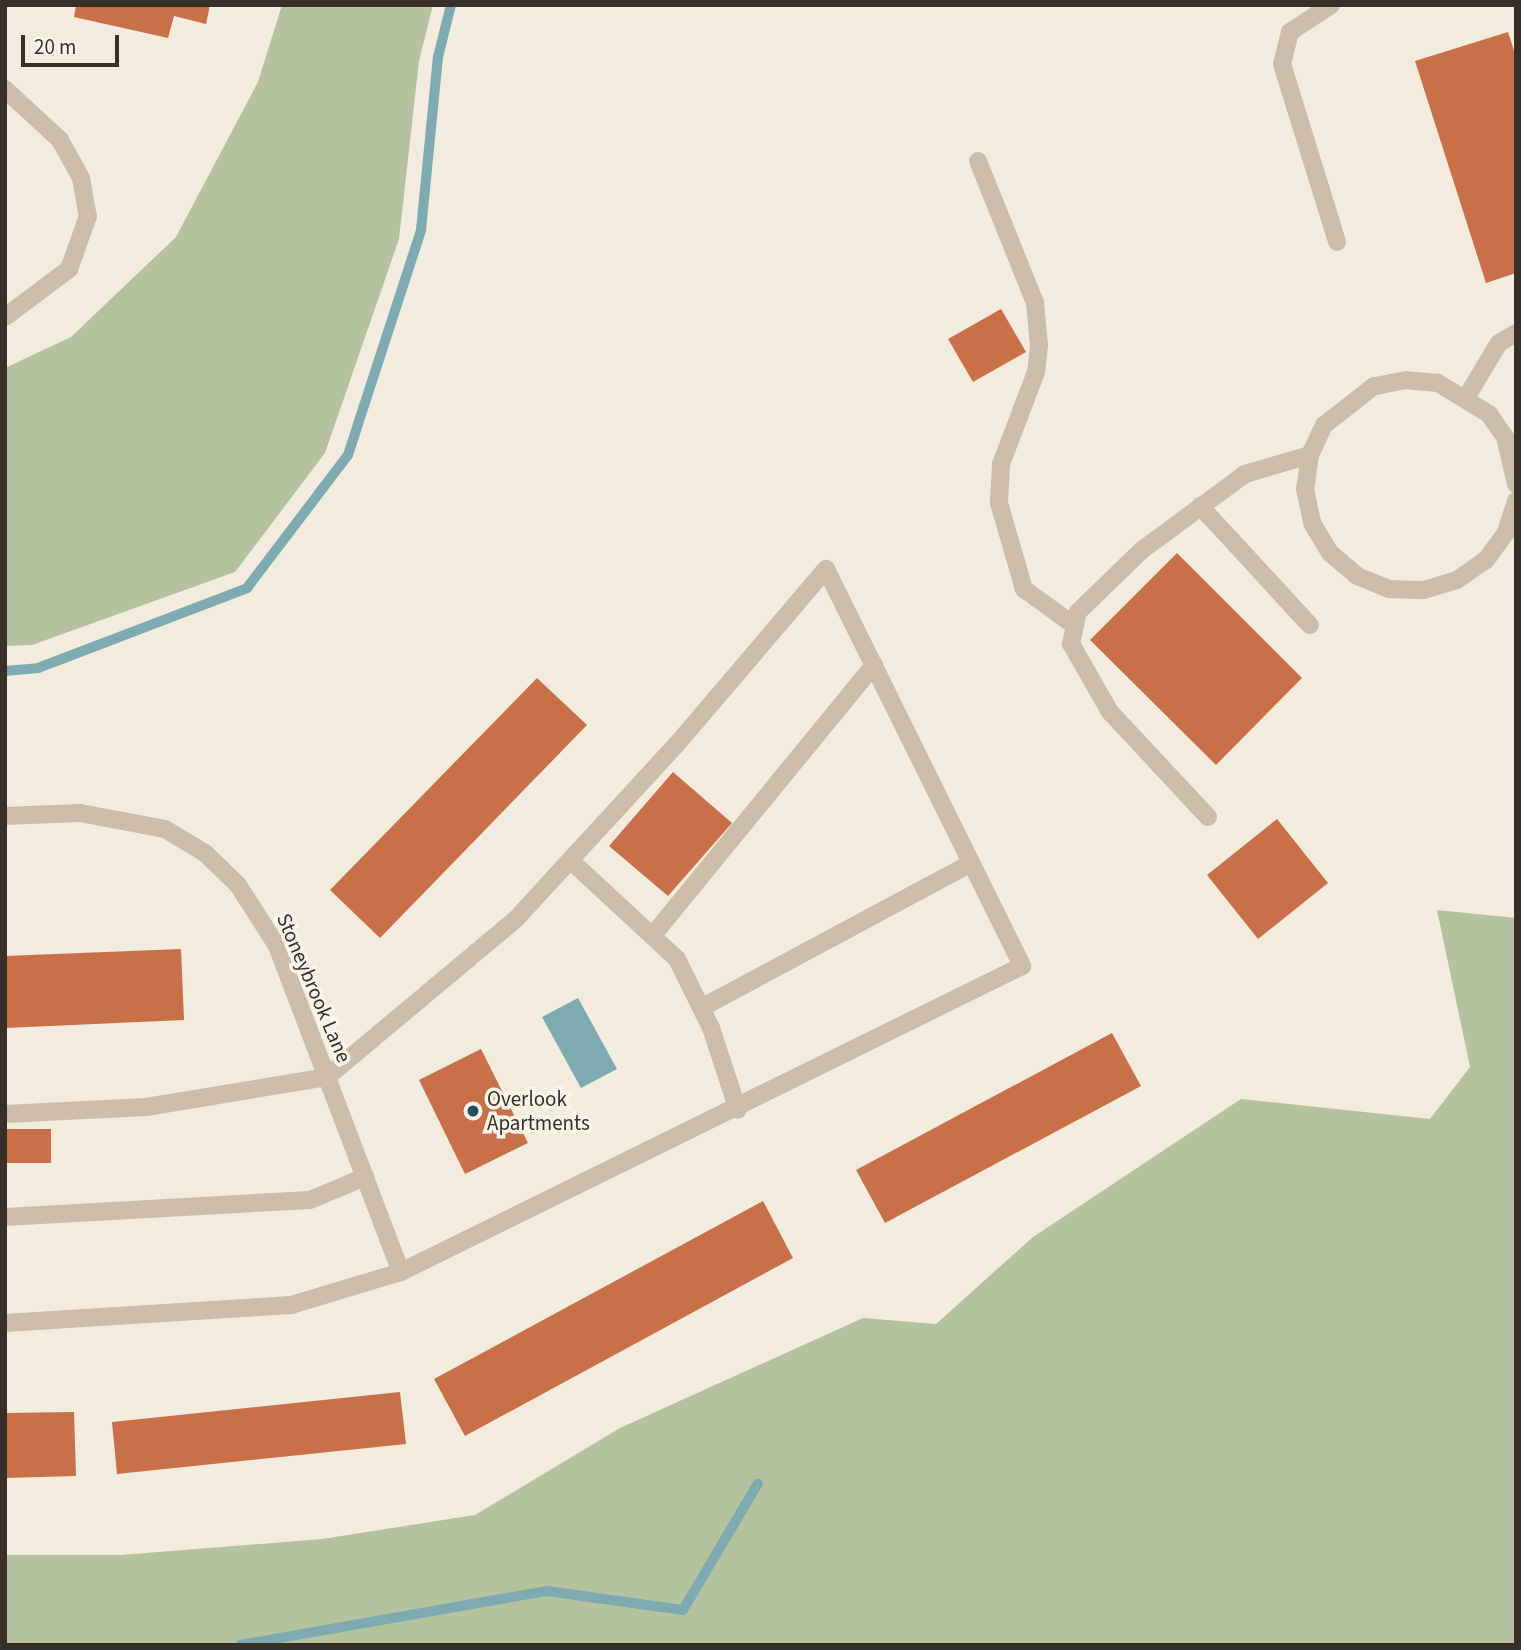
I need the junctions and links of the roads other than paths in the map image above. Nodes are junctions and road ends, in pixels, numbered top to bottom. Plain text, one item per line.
1 (1331, 5) edge
2 (5, 89) edge
3 (978, 161) dead end
4 (1337, 242) dead end
5 (5, 317) edge
6 (1516, 332) edge
7 (1467, 396) junction
8 (1310, 455) junction
9 (1515, 464) edge
10 (1516, 484) edge
11 (1516, 501) edge
12 (1200, 506) junction
13 (1310, 625) dead end
14 (1075, 626) junction
15 (874, 665) junction
16 (5, 816) edge
17 (1208, 817) dead end
18 (570, 860) junction
19 (971, 863) junction
20 (653, 935) junction
21 (701, 1008) junction
22 (327, 1077) junction
23 (738, 1110) junction
24 (5, 1114) edge
25 (365, 1177) junction
26 (5, 1217) edge
27 (401, 1272) junction
28 (5, 1323) edge

1 - 4 street
2 - 5 street
3 - 14 street
6 - 7 street
7 - 8 street
7 - 9 street
8 - 11 street
8 - 12 street
9 - 10 street
12 - 13 street
12 - 14 street
14 - 17 street
15 - 18 street
15 - 19 street
15 - 20 street
16 - 22 street, Stoneybrook Lane
18 - 20 street
18 - 22 street
19 - 21 street
19 - 23 street
20 - 21 street
21 - 23 street
22 - 24 street
22 - 25 street, Stoneybrook Lane
23 - 27 street
25 - 26 street
25 - 27 street, Stoneybrook Lane
27 - 28 street

